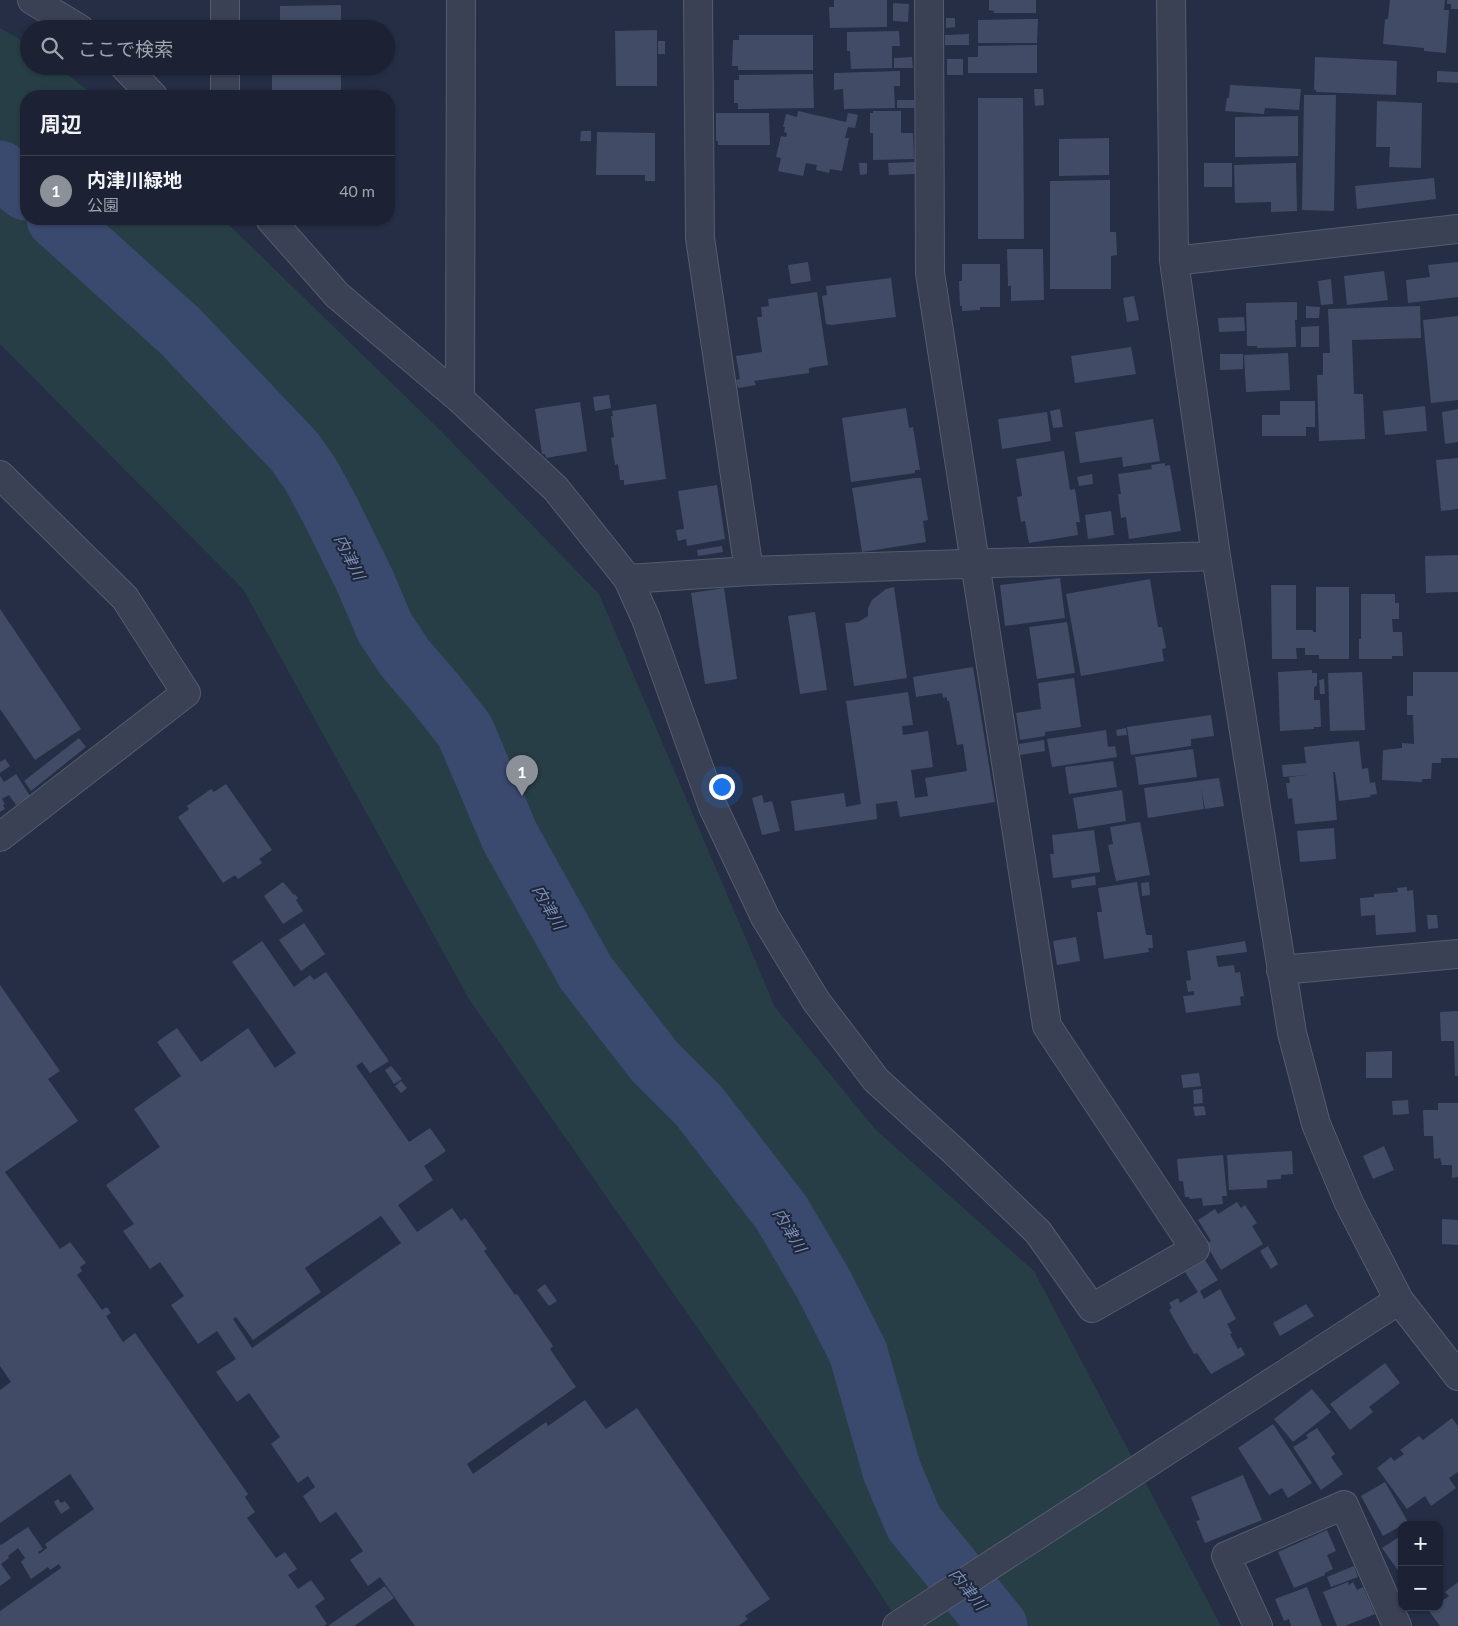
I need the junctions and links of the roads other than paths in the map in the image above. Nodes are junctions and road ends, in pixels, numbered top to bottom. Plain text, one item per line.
1 (32, 0) edge
2 (225, 0) edge
3 (461, 0) edge
4 (698, 0) edge
5 (929, 0) edge
6 (1171, 0) edge
7 (65, 20) edge
8 (225, 20) edge
9 (133, 75) edge
10 (225, 75) edge
11 (147, 90) edge
12 (225, 90) edge
13 (275, 225) edge
14 (1458, 229) edge
15 (1174, 261) junction
16 (460, 399) junction
17 (0, 476) edge
18 (1216, 556) junction
19 (974, 565) junction
20 (750, 571) junction
21 (628, 579) junction
22 (0, 837) edge
23 (1458, 954) edge
24 (1281, 970) junction
25 (1399, 1300) junction
26 (1458, 1376) edge
27 (897, 1626) edge
28 (1258, 1626) edge
29 (1396, 1626) edge

1 - 7 street
2 - 8 street
3 - 16 street
4 - 20 street
5 - 19 street
6 - 15 street
9 - 11 street
10 - 12 street
13 - 16 street
14 - 15 street
15 - 18 street
16 - 21 street
17 - 22 street
18 - 19 street
18 - 24 street
19 - 20 street
19 - 21 street
20 - 21 street
23 - 24 street
24 - 25 street
25 - 26 street
25 - 27 street
28 - 29 street

